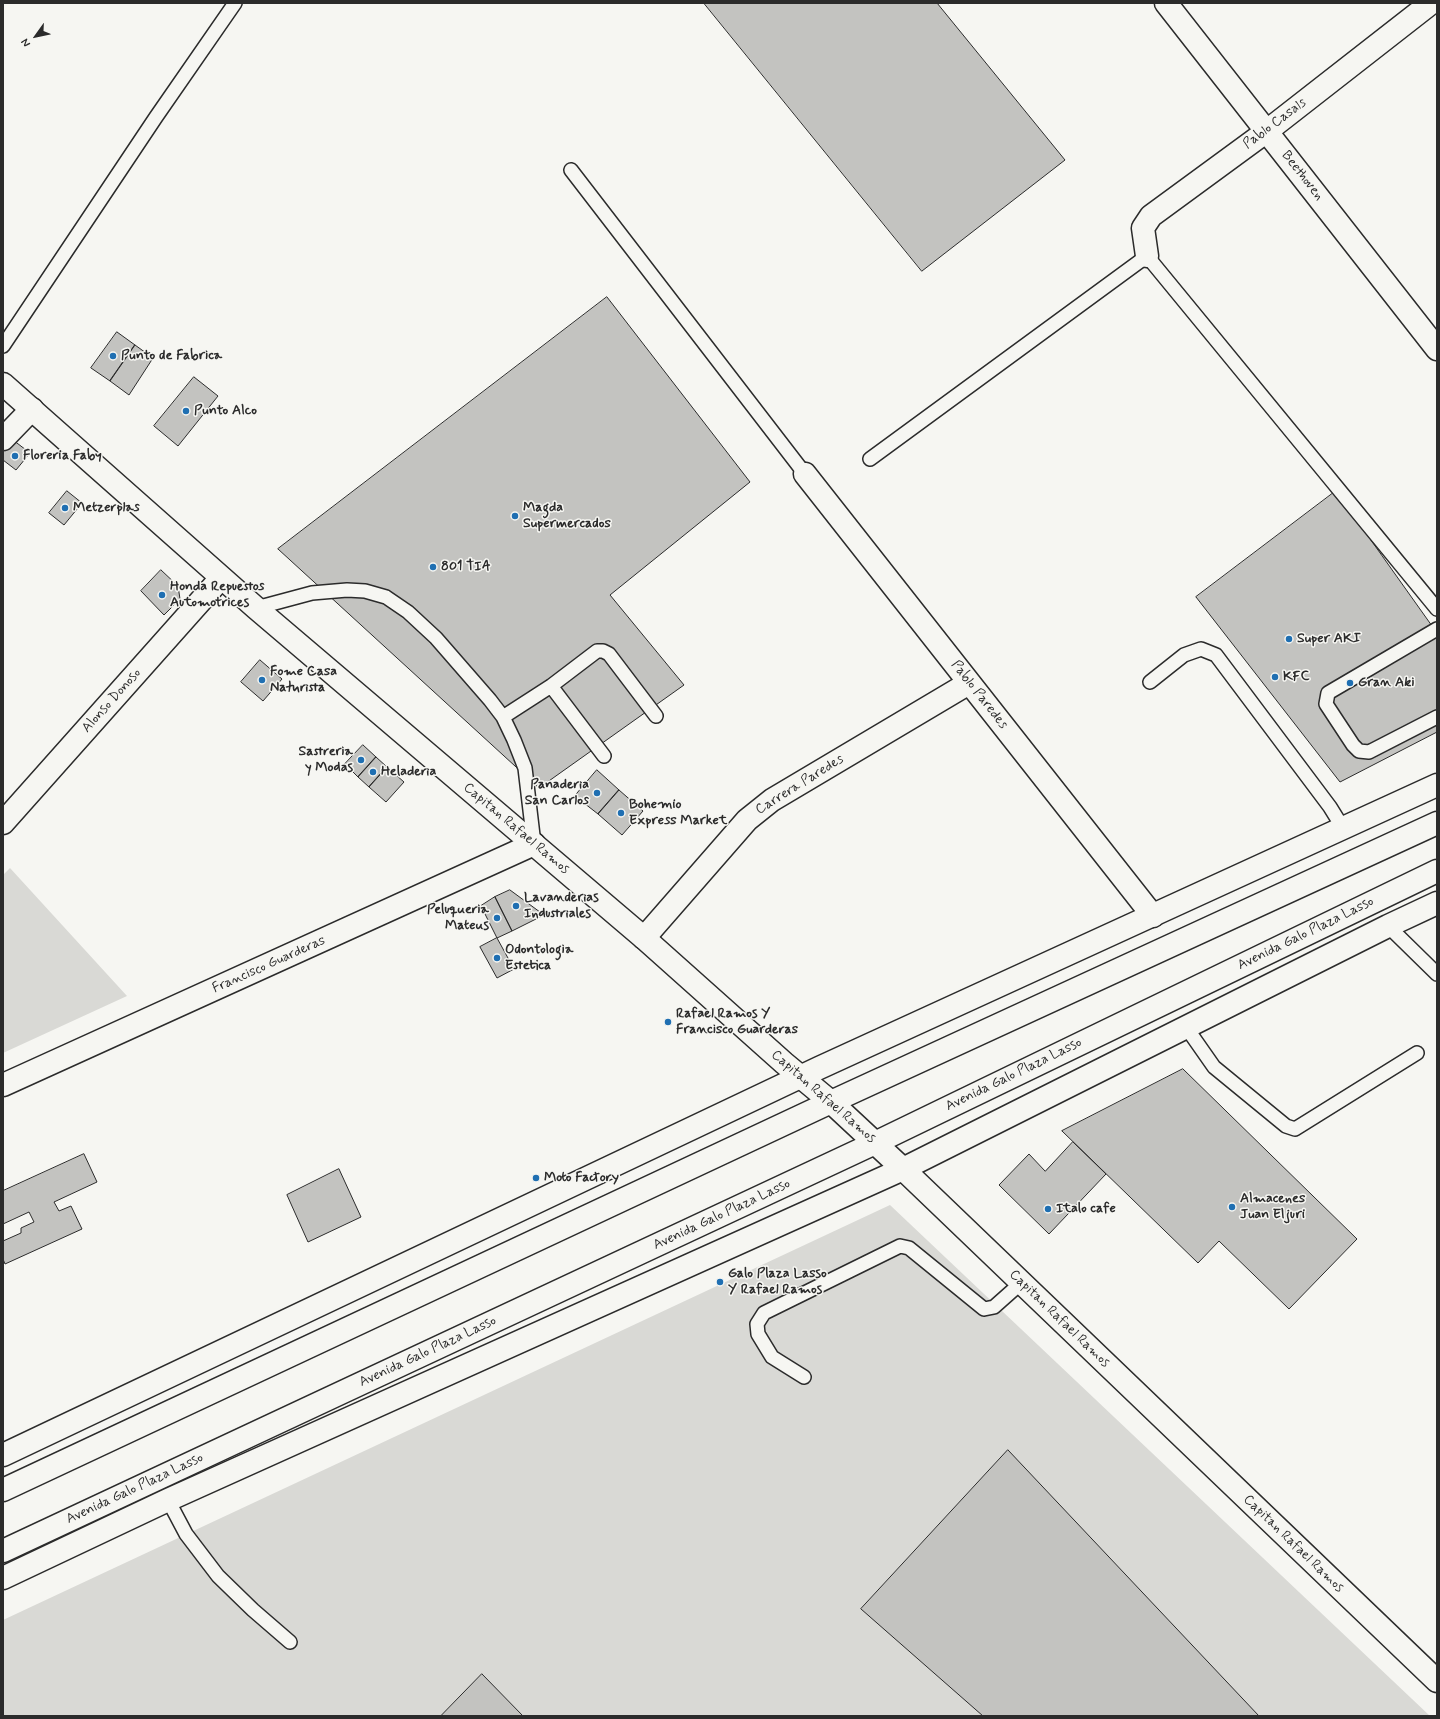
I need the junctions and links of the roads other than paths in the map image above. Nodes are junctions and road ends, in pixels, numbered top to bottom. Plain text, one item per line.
1 (235, 3) edge
2 (1166, 3) edge
3 (1431, 3) edge
4 (1267, 131) junction
5 (571, 170) dead end
6 (1147, 256) junction
7 (3, 346) edge
8 (1437, 349) edge
9 (3, 384) edge
10 (32, 409) junction
11 (3, 439) edge
12 (870, 459) dead end
13 (805, 474) joint
14 (221, 578) junction
15 (256, 608) junction
16 (1437, 609) edge
17 (1437, 629) edge
18 (1150, 682) dead end
19 (969, 683) junction
20 (551, 686) junction
21 (656, 716) dead end
22 (503, 717) junction
23 (1437, 717) edge
24 (604, 756) dead end
25 (1437, 784) edge
26 (3, 823) edge
27 (1437, 823) edge
28 (1343, 828) junction
29 (534, 844) junction
30 (1437, 871) edge
31 (1437, 903) edge
32 (1153, 916) junction
33 (1388, 926) junction
34 (644, 938) junction
35 (1437, 974) edge
36 (1186, 1027) junction
37 (1417, 1053) dead end
38 (801, 1077) junction
39 (3, 1085) edge
40 (831, 1102) junction
41 (875, 1143) junction
42 (903, 1169) junction
43 (1021, 1283) junction
44 (804, 1377) dead end
45 (3, 1455) edge
46 (3, 1490) edge
47 (168, 1500) junction
48 (3, 1551) edge
49 (3, 1578) edge
50 (290, 1642) dead end
51 (1437, 1681) edge

1 - 7 lane
2 - 4 main road, Beethoven
3 - 4 main road, Pablo Casals
4 - 6 main road, Pablo Casals
4 - 8 main road, Beethoven
5 - 13 lane
6 - 12 lane
6 - 16 lane
9 - 10 main road, Capitan Rafael Ramos
10 - 11 main road
10 - 14 main road, Capitan Rafael Ramos
13 - 19 main road, Pablo Paredes
14 - 15 main road, Capitan Rafael Ramos
14 - 26 main road, Alonso Donoso
15 - 22 lane
15 - 29 main road, Capitan Rafael Ramos
17 - 23 lane
18 - 28 lane
19 - 32 main road, Pablo Paredes
19 - 34 main road, Carrera Paredes
20 - 21 lane
20 - 22 lane
20 - 24 lane
22 - 29 lane
25 - 28 main road
27 - 40 main road
28 - 32 main road
29 - 34 main road, Capitan Rafael Ramos
29 - 39 main road, Francisco Guarderas
30 - 41 main road, Avenida Galo Plaza Lasso
31 - 33 main road, Avenida Galo Plaza Lasso
32 - 38 main road
33 - 35 lane
33 - 36 main road, Avenida Galo Plaza Lasso
34 - 38 main road, Capitan Rafael Ramos
36 - 37 lane
36 - 42 main road, Avenida Galo Plaza Lasso
38 - 40 main road, Capitan Rafael Ramos
38 - 45 main road
40 - 41 main road, Capitan Rafael Ramos
40 - 46 main road
41 - 42 main road, Capitan Rafael Ramos
41 - 48 main road, Avenida Galo Plaza Lasso
42 - 43 main road, Capitan Rafael Ramos
42 - 47 main road, Avenida Galo Plaza Lasso
43 - 44 lane
43 - 51 main road, Capitan Rafael Ramos
47 - 49 main road, Avenida Galo Plaza Lasso
47 - 50 lane

